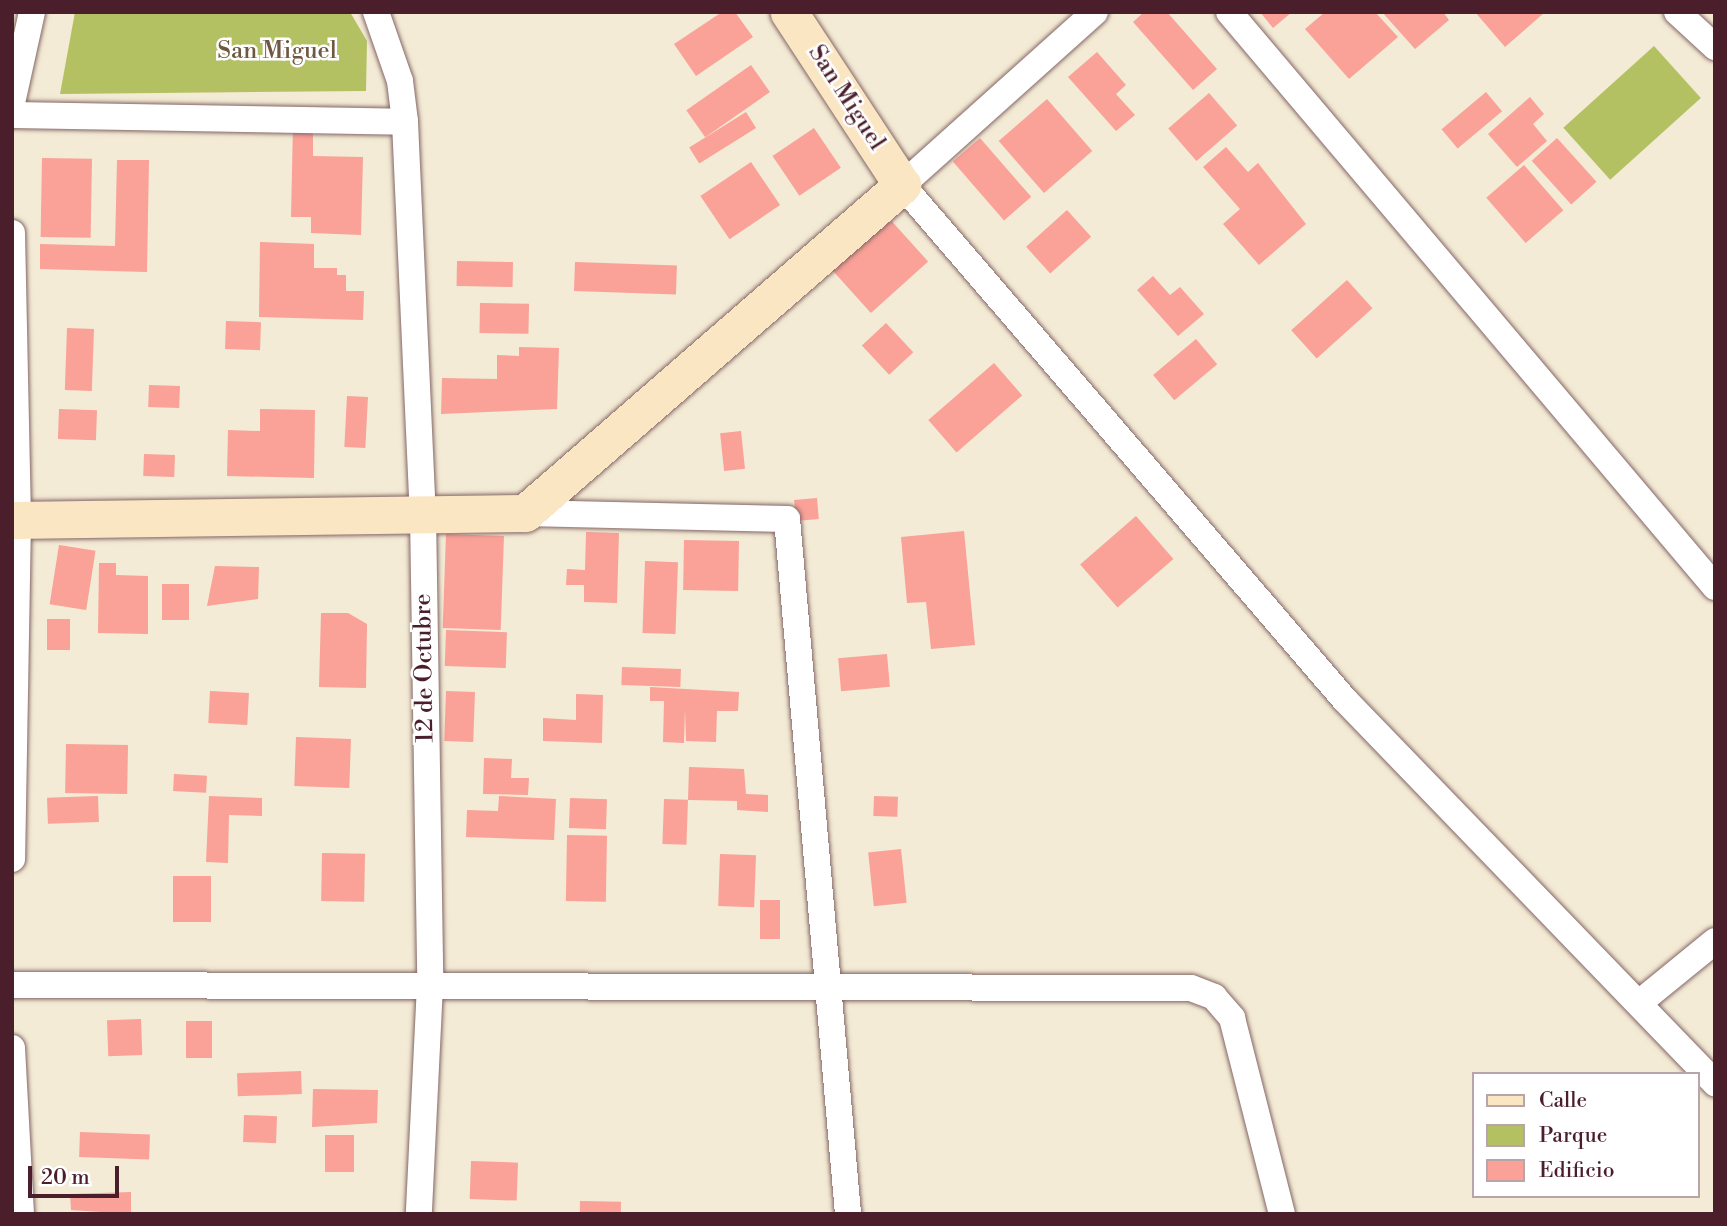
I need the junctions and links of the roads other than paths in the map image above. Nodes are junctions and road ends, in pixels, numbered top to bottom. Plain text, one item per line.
1 (32, 12) edge
2 (376, 12) edge
3 (789, 12) edge
4 (1096, 12) edge
5 (1228, 12) edge
6 (1677, 12) edge
7 (1715, 47) edge
8 (12, 103) edge
9 (12, 114) edge
10 (405, 122) junction
11 (902, 185) junction
12 (12, 233) edge
13 (525, 513) junction
14 (424, 515) junction
15 (15, 520) edge
16 (1715, 587) edge
17 (12, 859) edge
18 (1715, 941) edge
19 (12, 985) edge
20 (430, 985) junction
21 (830, 986) junction
22 (1639, 1003) junction
23 (12, 1048) edge
24 (1715, 1083) edge
25 (21, 1214) edge
26 (419, 1214) edge
27 (848, 1214) edge
28 (1282, 1214) edge

1 - 8 street
2 - 10 street, 12 de Octubre
3 - 11 street, San Miguel
4 - 11 street
5 - 16 street
6 - 7 street
9 - 10 street
10 - 14 street, 12 de Octubre
11 - 13 street
11 - 22 street
12 - 15 street
13 - 14 street
13 - 21 street
14 - 15 street
14 - 20 street, 12 de Octubre
15 - 17 street
18 - 22 street
19 - 20 street
20 - 21 street
20 - 26 street, 12 de Octubre
21 - 27 street
21 - 28 street
22 - 24 street
23 - 25 street

